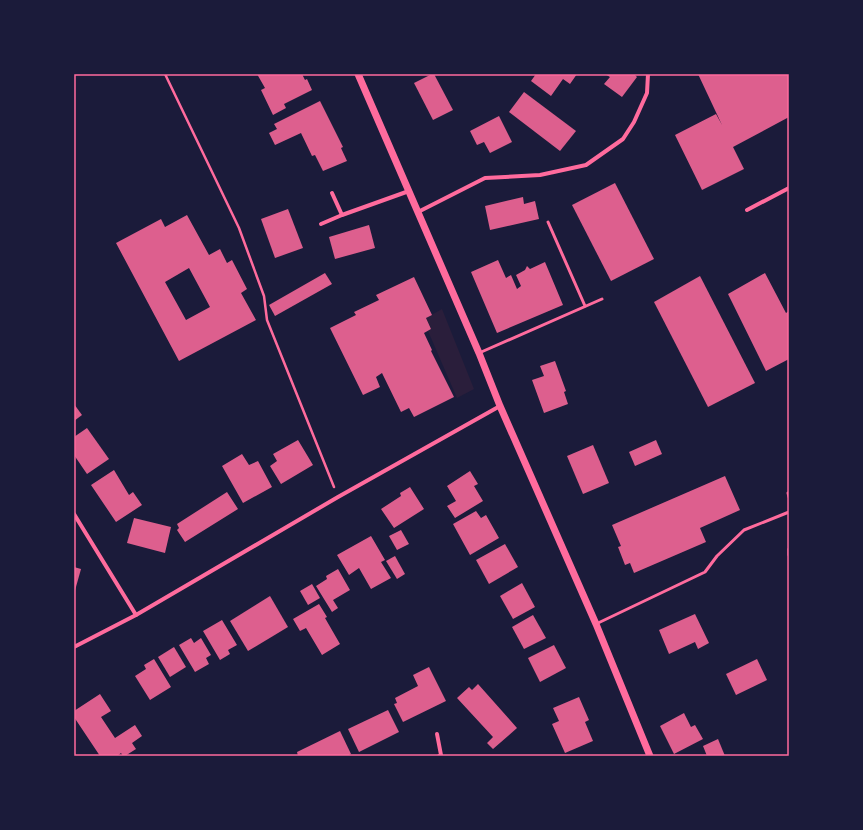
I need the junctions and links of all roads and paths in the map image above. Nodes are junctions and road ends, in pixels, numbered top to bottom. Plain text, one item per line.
1 (166, 74) edge
2 (358, 74) edge
3 (648, 74) edge
4 (789, 188) edge
5 (409, 191) junction
6 (332, 193) dead end
7 (747, 210) dead end
8 (418, 212) junction
9 (342, 215) junction
10 (548, 222) dead end
11 (321, 224) dead end
12 (602, 299) dead end
13 (585, 306) junction
14 (479, 353) junction
15 (500, 406) junction
16 (788, 493) dead end
17 (338, 497) junction
18 (789, 497) edge
19 (789, 512) edge
20 (74, 514) edge
21 (789, 549) edge
22 (789, 555) edge
23 (136, 615) junction
24 (596, 624) junction
25 (74, 647) edge
26 (437, 734) dead end
27 (439, 756) edge
28 (650, 756) edge

1 - 17 path
2 - 5 street
3 - 8 street
4 - 7 street
5 - 8 street
5 - 9 street
6 - 9 street
8 - 14 street
9 - 11 street
10 - 13 lane
12 - 13 lane
13 - 14 lane
14 - 15 street
15 - 17 street
15 - 24 street
16 - 18 lane
17 - 23 street
19 - 24 lane
20 - 23 street
21 - 22 lane
23 - 25 street
24 - 28 street
26 - 27 street

